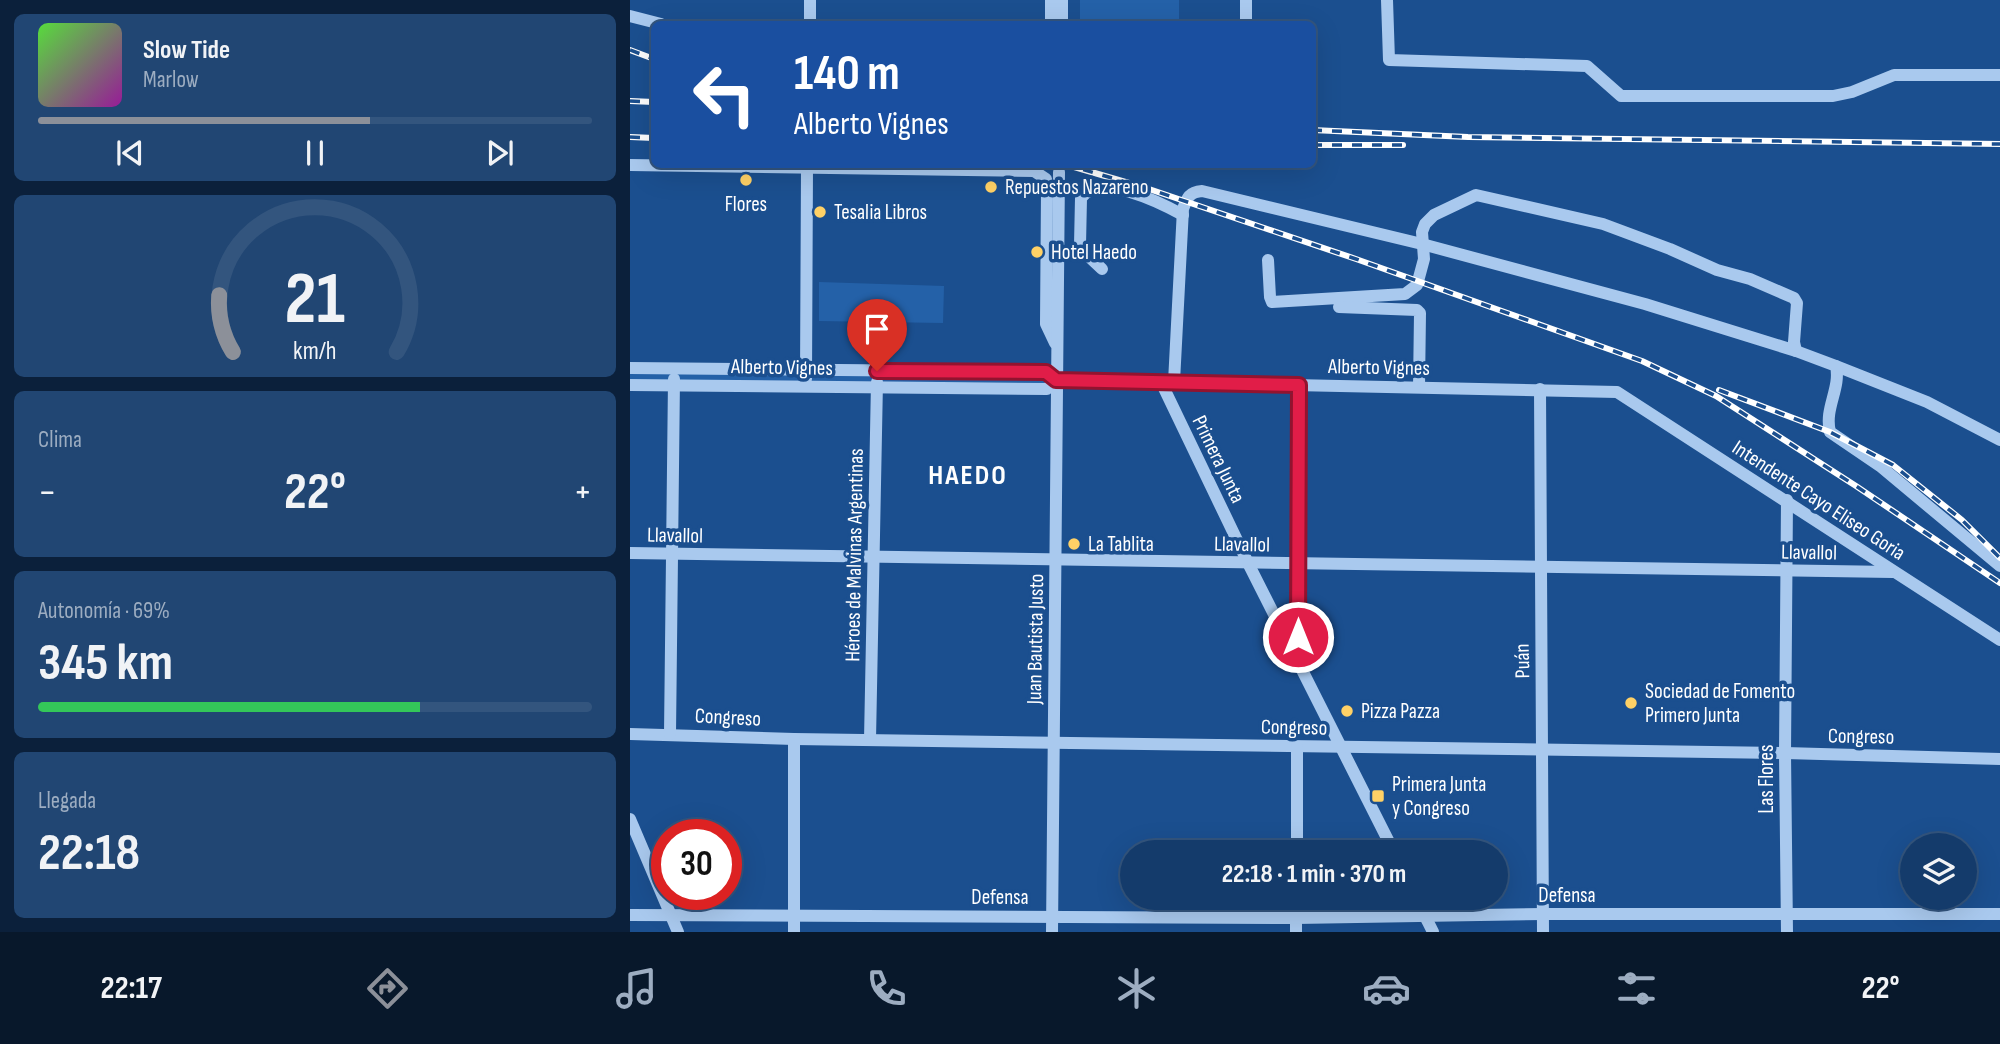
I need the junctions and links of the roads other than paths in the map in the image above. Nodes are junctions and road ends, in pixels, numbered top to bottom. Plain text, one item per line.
1 (810, 0) edge
2 (1051, 0) edge
3 (1062, 0) edge
4 (1246, 0) edge
5 (1387, 0) edge
6 (630, 16) edge
7 (651, 21) edge
8 (810, 21) edge
9 (1051, 21) edge
10 (1062, 21) edge
11 (1246, 21) edge
12 (2000, 75) edge
13 (630, 165) edge
14 (651, 165) edge
15 (807, 168) edge
16 (852, 168) edge
17 (1059, 172) dead end
18 (1183, 215) junction
19 (1422, 244) junction
20 (1268, 260) dead end
21 (1102, 269) dead end
22 (1339, 307) dead end
23 (1056, 346) junction
24 (1796, 351) junction
25 (1836, 366) junction
26 (630, 368) edge
27 (674, 368) junction
28 (806, 370) junction
29 (877, 371) junction
30 (1056, 380) junction
31 (1168, 382) junction
32 (630, 384) edge
33 (674, 385) junction
34 (1299, 385) junction
35 (806, 386) junction
36 (1419, 387) junction
37 (877, 388) junction
38 (1540, 389) junction
39 (1617, 392) joint
40 (2000, 440) edge
41 (1787, 500) junction
42 (630, 553) edge
43 (670, 554) junction
44 (872, 558) junction
45 (1055, 561) junction
46 (1248, 563) junction
47 (1299, 564) junction
48 (2000, 566) edge
49 (1540, 568) junction
50 (1786, 571) junction
51 (1895, 572) junction
52 (2000, 640) edge
53 (1298, 661) junction
54 (630, 734) edge
55 (670, 734) junction
56 (794, 739) junction
57 (870, 740) junction
58 (1053, 744) junction
59 (1297, 747) junction
60 (1342, 747) junction
61 (1542, 751) junction
62 (1785, 753) junction
63 (2000, 758) edge
64 (630, 819) edge
65 (1297, 840) edge
66 (1388, 840) edge
67 (1296, 910) edge
68 (1422, 910) edge
69 (1543, 914) junction
70 (2000, 914) edge
71 (630, 915) edge
72 (1787, 915) junction
73 (670, 916) junction
74 (793, 917) junction
75 (1425, 917) junction
76 (1052, 918) junction
77 (1296, 918) junction
78 (678, 932) edge
79 (794, 932) edge
80 (1052, 932) edge
81 (1296, 932) edge
82 (1433, 932) edge
83 (1543, 932) edge
84 (1787, 932) edge

1 - 8 street
2 - 9 street
3 - 10 street
4 - 11 street
5 - 12 street
6 - 7 street
13 - 14 street
15 - 28 street
16 - 23 street, Juan Bautista Justo
17 - 23 street, Juan Bautista Justo
18 - 19 street
18 - 21 street
18 - 31 street
19 - 20 street
19 - 24 street
19 - 24 street
22 - 36 street
23 - 30 street, Juan Bautista Justo
24 - 25 street
25 - 40 street
25 - 48 street
26 - 27 street, Alberto Vignes
27 - 28 street, Alberto Vignes
27 - 33 street
28 - 29 street, Alberto Vignes
28 - 35 street
29 - 30 street, Alberto Vignes
29 - 37 street, Héroes de Malvinas Argentinas
30 - 31 street, Alberto Vignes
30 - 37 street, Alberto Vignes
30 - 45 street, Juan Bautista Justo
31 - 34 street, Alberto Vignes
31 - 46 street, Primera Junta
32 - 33 street, Alberto Vignes
33 - 35 street, Alberto Vignes
33 - 43 street
34 - 36 street, Alberto Vignes
34 - 47 street
35 - 37 street, Alberto Vignes
36 - 38 street, Alberto Vignes
37 - 44 street, Héroes de Malvinas Argentinas
38 - 39 street, Alberto Vignes
38 - 49 street, Puán
39 - 41 street, Intendente Cayo Eliseo Goria
41 - 50 street, Las Flores
41 - 51 street, Intendente Cayo Eliseo Goria
42 - 43 street, Llavallol
43 - 44 street, Llavallol
43 - 55 street
44 - 45 street, Llavallol
44 - 57 street, Héroes de Malvinas Argentinas
45 - 46 street, Llavallol
45 - 58 street, Juan Bautista Justo
46 - 47 street, Llavallol
46 - 53 street, Primera Junta
47 - 49 street, Llavallol
47 - 53 street
49 - 50 street, Llavallol
49 - 61 street, Puán
50 - 51 street, Llavallol
50 - 62 street, Las Flores
51 - 52 street, Intendente Cayo Eliseo Goria
53 - 60 street, Primera Junta
54 - 55 street, Congreso
55 - 56 street, Congreso
56 - 57 street, Congreso
56 - 74 street
57 - 58 street, Congreso
58 - 59 street, Congreso
58 - 76 street, Juan Bautista Justo
59 - 60 street, Congreso
59 - 65 street
60 - 61 street, Congreso
60 - 66 street, Primera Junta
61 - 62 street, Congreso
61 - 69 street, Puán
62 - 63 street, Congreso
62 - 72 street, Las Flores
64 - 73 street
67 - 77 street
68 - 75 street
69 - 72 street, Defensa
69 - 75 street, Defensa
69 - 83 street, Puán
70 - 72 street, Defensa
71 - 73 street, Defensa
72 - 84 street, Las Flores
73 - 74 street, Defensa
73 - 78 street
74 - 76 street, Defensa
74 - 79 street
75 - 77 street, Defensa
75 - 82 street
76 - 77 street, Defensa
76 - 80 street, Juan Bautista Justo
77 - 81 street

